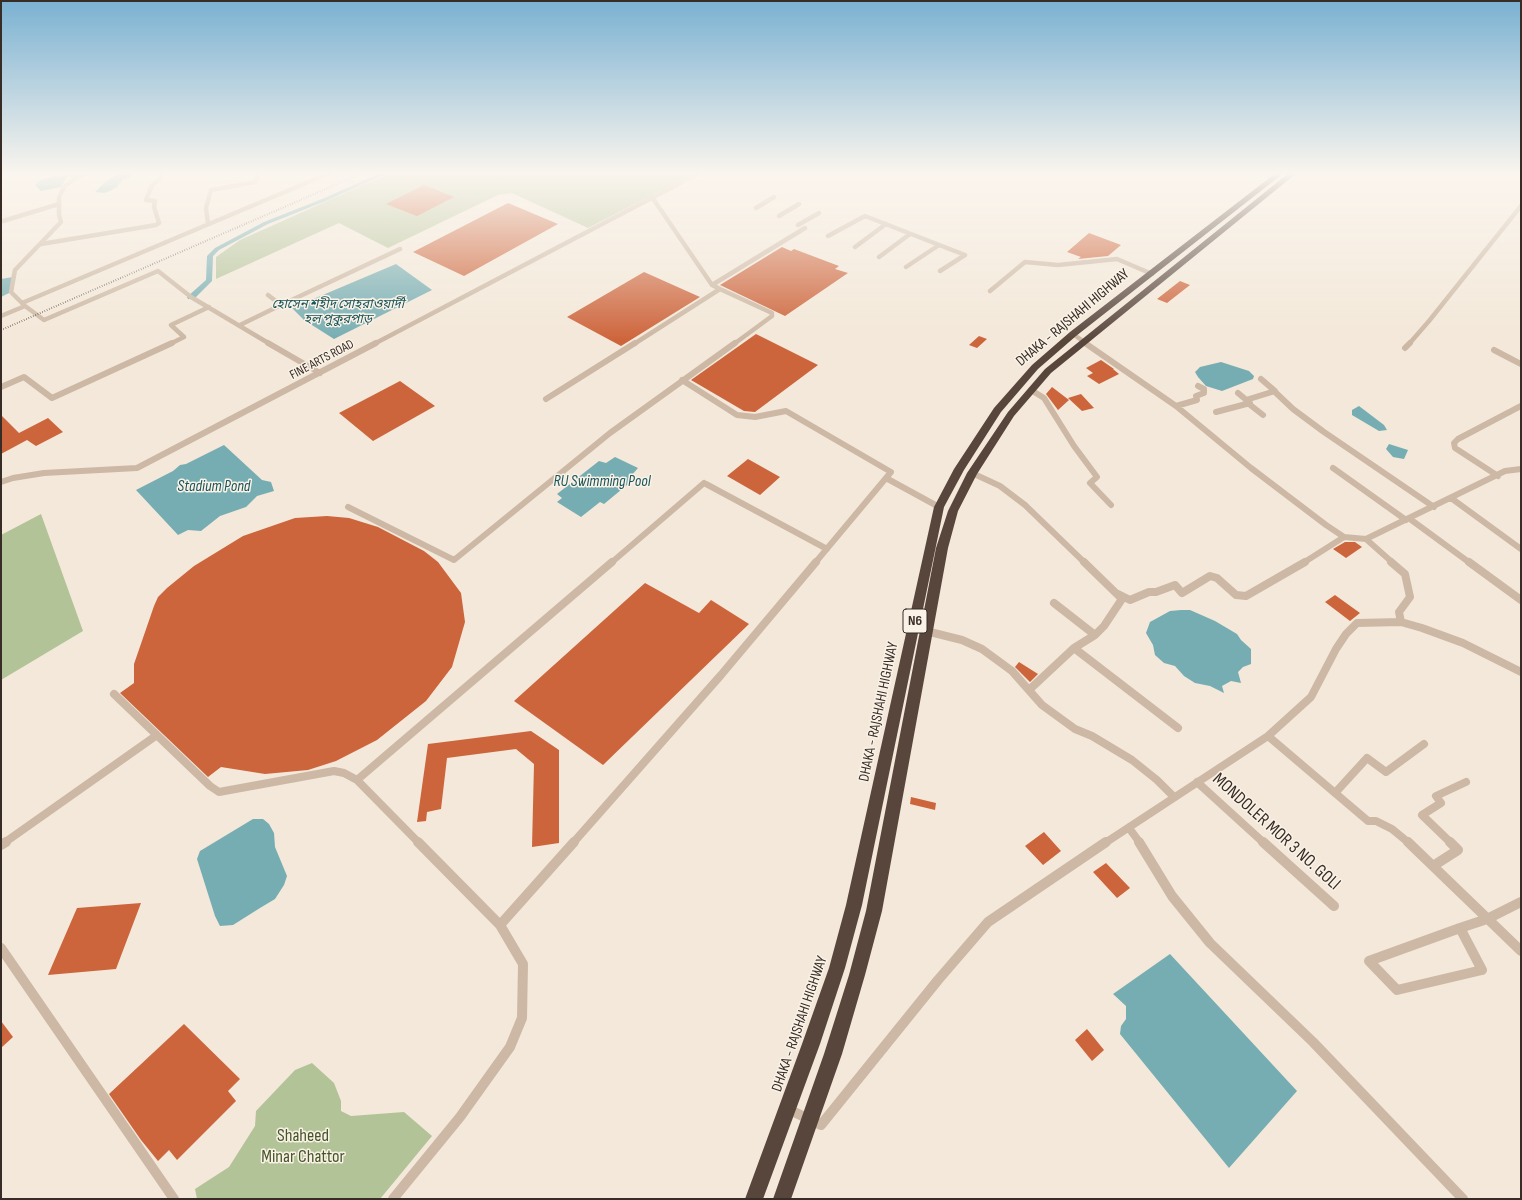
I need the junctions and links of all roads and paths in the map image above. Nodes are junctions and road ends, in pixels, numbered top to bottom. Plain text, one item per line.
1 (55, 228) edge
2 (142, 228) edge
3 (199, 228) edge
4 (595, 228) edge
5 (673, 228) edge
6 (805, 228) dead end
7 (843, 228) edge
8 (881, 228) edge
9 (896, 228) edge
10 (1210, 228) edge
11 (1221, 228) edge
12 (1503, 228) edge
13 (910, 234) junction
14 (828, 236) dead end
15 (40, 244) junction
16 (939, 245) junction
17 (855, 247) dead end
18 (400, 249) dead end
19 (879, 257) dead end
20 (906, 267) dead end
21 (940, 271) dead end
22 (1152, 274) junction
23 (712, 285) junction
24 (720, 289) junction
25 (990, 291) dead end
26 (268, 296) dead end
27 (23, 305) junction
28 (281, 305) junction
29 (209, 307) junction
30 (1, 316) edge
31 (240, 325) junction
32 (1078, 338) junction
33 (1405, 348) dead end
34 (1494, 350) dead end
35 (1521, 364) edge
36 (320, 373) junction
37 (1261, 379) dead end
38 (682, 380) junction
39 (1198, 386) dead end
40 (1, 387) edge
41 (1031, 390) junction
42 (1274, 391) junction
43 (1238, 393) dead end
44 (546, 399) dead end
45 (1247, 402) junction
46 (1176, 406) junction
47 (1521, 406) edge
48 (1216, 412) dead end
49 (1263, 415) dead end
50 (1333, 468) dead end
51 (1521, 469) edge
52 (972, 473) junction
53 (1498, 476) junction
54 (886, 478) junction
55 (1, 482) edge
56 (1450, 498) junction
57 (1111, 505) dead end
58 (1434, 506) junction
59 (348, 507) dead end
60 (939, 507) junction
61 (1408, 519) junction
62 (1344, 537) junction
63 (1366, 539) junction
64 (827, 549) junction
65 (1521, 549) edge
66 (1118, 594) junction
67 (1521, 600) edge
68 (1054, 603) dead end
69 (1401, 622) junction
70 (914, 628) junction
71 (927, 631) junction
72 (1095, 635) junction
73 (1074, 648) junction
74 (1521, 672) edge
75 (1029, 690) junction
76 (114, 694) dead end
77 (1178, 728) dead end
78 (157, 735) junction
79 (1268, 736) junction
80 (1424, 744) dead end
81 (357, 780) junction
82 (1197, 782) junction
83 (1466, 782) dead end
84 (1335, 793) junction
85 (1174, 797) junction
86 (1129, 828) junction
87 (1, 845) edge
88 (1433, 866) junction
89 (1521, 902) edge
90 (1334, 906) dead end
91 (1487, 919) junction
92 (500, 925) junction
93 (1460, 928) junction
94 (1, 948) edge
95 (1521, 951) edge
96 (788, 1109) junction
97 (810, 1120) junction
98 (174, 1199) edge
99 (393, 1199) edge
100 (754, 1199) edge
101 (782, 1199) edge
102 (1463, 1199) edge

1 - 15 street
2 - 15 street
3 - 27 street
4 - 36 street, FINE ARTS ROAD
5 - 23 street
6 - 23 street
7 - 14 street
8 - 17 street
9 - 13 street
10 - 22 highway, DHAKA - RAJSHAHI HIGHWAY / N6
11 - 32 highway, DHAKA - RAJSHAHI HIGHWAY / N6
12 - 33 street
13 - 16 street
13 - 19 street
15 - 27 street
16 - 20 street
16 - 21 street
18 - 28 street
22 - 25 street
22 - 32 highway, DHAKA - RAJSHAHI HIGHWAY / N6
23 - 24 street
24 - 38 street
24 - 44 street
26 - 28 street
27 - 29 street
27 - 30 street
28 - 31 street
29 - 31 street
29 - 40 street
31 - 36 street
32 - 41 highway, DHAKA - RAJSHAHI HIGHWAY / N6
32 - 46 street
32 - 60 highway, DHAKA - RAJSHAHI HIGHWAY / N6
34 - 35 street
36 - 55 street, FINE ARTS ROAD
37 - 42 street
38 - 54 street
38 - 59 street
39 - 46 street
41 - 52 highway, DHAKA - RAJSHAHI HIGHWAY / N6
41 - 57 street
42 - 45 street
42 - 58 street
43 - 45 street
45 - 48 street
45 - 49 street
46 - 62 street
47 - 53 street
50 - 61 street
51 - 53 street
52 - 66 street
52 - 71 highway, DHAKA - RAJSHAHI HIGHWAY / N6
53 - 56 street
54 - 60 street
54 - 64 street
56 - 58 street
56 - 65 street
58 - 61 street
60 - 70 highway, DHAKA - RAJSHAHI HIGHWAY / N6
61 - 63 street
61 - 67 street
62 - 63 street
62 - 66 street
63 - 69 street
64 - 81 street
64 - 92 street
66 - 72 street
68 - 72 street
69 - 74 street
69 - 79 street
70 - 71 street
70 - 96 highway, DHAKA - RAJSHAHI HIGHWAY / N6
71 - 75 street
71 - 97 highway, DHAKA - RAJSHAHI HIGHWAY / N6
72 - 73 street
73 - 75 street
73 - 77 street
75 - 85 street
76 - 78 street
78 - 81 street
78 - 87 street
79 - 82 street
79 - 84 street
80 - 84 street
81 - 92 street
82 - 85 street
82 - 90 street, MONDOLER MOR 3 NO. GOLI
83 - 88 street
84 - 88 street
85 - 86 street
86 - 97 street
86 - 102 street
88 - 91 street
89 - 91 street
91 - 93 street
91 - 95 street
92 - 99 street
93 - 93 street
94 - 98 street
96 - 97 street
96 - 100 highway, DHAKA - RAJSHAHI HIGHWAY / N6
97 - 101 highway, DHAKA - RAJSHAHI HIGHWAY / N6

